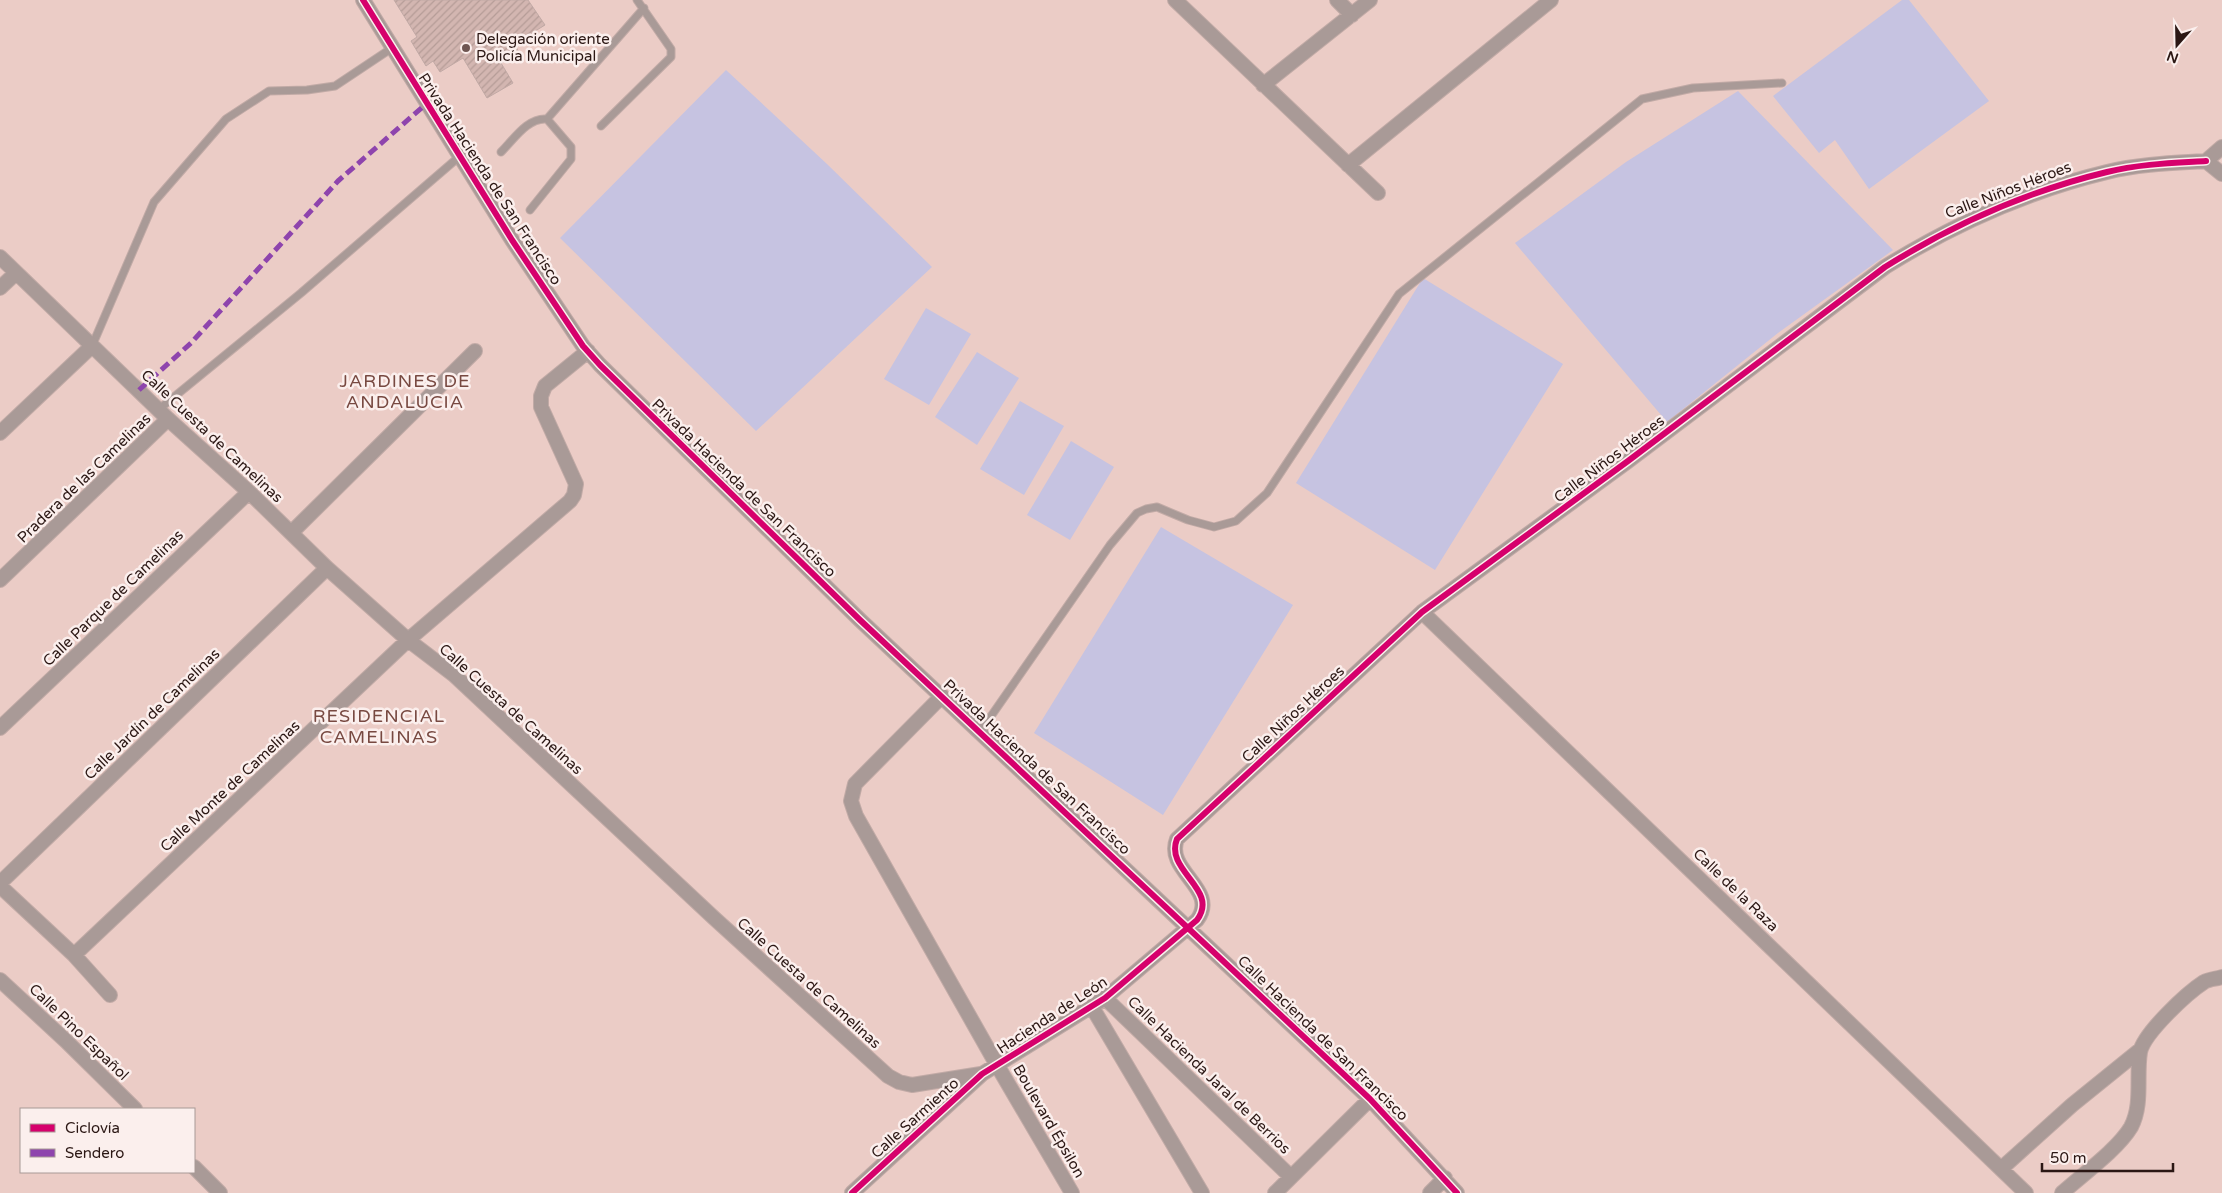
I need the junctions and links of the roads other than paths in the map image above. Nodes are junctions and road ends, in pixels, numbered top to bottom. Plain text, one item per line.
1 (363, 0) edge
2 (637, 0) edge
3 (1175, 0) edge
4 (1337, 0) edge
5 (1370, 0) edge
6 (1551, 0) edge
7 (644, 8) junction
8 (1352, 14) junction
9 (392, 48) junction
10 (1782, 83) dead end
11 (1263, 85) junction
12 (547, 119) junction
13 (601, 126) dead end
14 (2222, 148) edge
15 (501, 152) dead end
16 (460, 156) junction
17 (2206, 161) junction
18 (1348, 165) junction
19 (2222, 174) edge
20 (1378, 193) dead end
21 (530, 210) dead end
22 (0, 256) edge
23 (16, 272) junction
24 (0, 288) edge
25 (92, 346) junction
26 (475, 351) dead end
27 (588, 351) junction
28 (163, 415) junction
29 (0, 432) edge
30 (249, 492) junction
31 (292, 532) junction
32 (327, 568) junction
33 (0, 580) edge
34 (1422, 612) junction
35 (408, 640) junction
36 (942, 696) junction
37 (0, 728) edge
38 (980, 732) junction
39 (0, 884) edge
40 (1188, 926) junction
41 (74, 956) junction
42 (2222, 978) edge
43 (0, 980) edge
44 (110, 995) dead end
45 (1105, 998) junction
46 (1092, 1007) junction
47 (2140, 1050) junction
48 (997, 1065) junction
49 (982, 1074) junction
50 (1370, 1099) junction
51 (134, 1108) edge
52 (195, 1168) edge
53 (2002, 1168) junction
54 (1290, 1176) junction
55 (1445, 1178) junction
56 (220, 1193) edge
57 (852, 1193) edge
58 (1072, 1193) edge
59 (1202, 1193) edge
60 (1275, 1193) edge
61 (1430, 1193) edge
62 (1457, 1193) edge
63 (2026, 1193) edge
64 (2062, 1193) edge

1 - 9 street, Privada Hacienda de San Francisco
2 - 7 lane
3 - 11 street
4 - 8 street
5 - 8 street
6 - 18 street
7 - 12 lane
7 - 13 lane
8 - 11 street
9 - 16 street, Privada Hacienda de San Francisco
9 - 25 lane
10 - 38 lane
11 - 18 street
12 - 15 lane
12 - 21 lane
14 - 17 street
16 - 27 street, Privada Hacienda de San Francisco
16 - 28 lane
17 - 19 street
17 - 34 street, Calle Niños Héroes
18 - 20 street
22 - 23 street, Calle Cuesta de Camelinas
23 - 24 street
23 - 25 street, Calle Cuesta de Camelinas
25 - 28 street, Calle Cuesta de Camelinas
25 - 29 street
26 - 31 street
27 - 35 street, Calle Monte de Camelinas
27 - 36 street, Privada Hacienda de San Francisco
28 - 30 street, Calle Cuesta de Camelinas
28 - 33 street, Pradera de las Camelinas
30 - 31 street, Calle Cuesta de Camelinas
30 - 37 street, Calle Parque de Camelinas
31 - 32 street, Calle Cuesta de Camelinas
32 - 35 street, Calle Cuesta de Camelinas
32 - 39 street, Calle Jardín de Camelinas
34 - 40 street, Calle Niños Héroes
34 - 53 street, Calle de la Raza
35 - 41 street, Calle Monte de Camelinas
35 - 49 street, Calle Cuesta de Camelinas
36 - 38 street, Privada Hacienda de San Francisco
36 - 48 street, Boulevard Épsilon
38 - 40 street, Privada Hacienda de San Francisco
39 - 41 street
40 - 45 street, Hacienda de León
40 - 50 street, Calle Hacienda de San Francisco
41 - 44 street
42 - 47 street
43 - 51 street, Calle Pino Español
45 - 46 street, Hacienda de León
45 - 54 street, Calle Hacienda Jaral de Berrios
46 - 48 street, Hacienda de León
46 - 59 street
47 - 53 street
47 - 64 street
48 - 49 street, Calle Sarmiento
48 - 58 street, Boulevard Épsilon
49 - 57 street, Calle Sarmiento
50 - 54 street
50 - 55 street, Calle Hacienda de San Francisco
52 - 56 street
53 - 63 street, Calle de la Raza
54 - 60 street
55 - 61 street
55 - 62 street, Calle Hacienda de San Francisco

